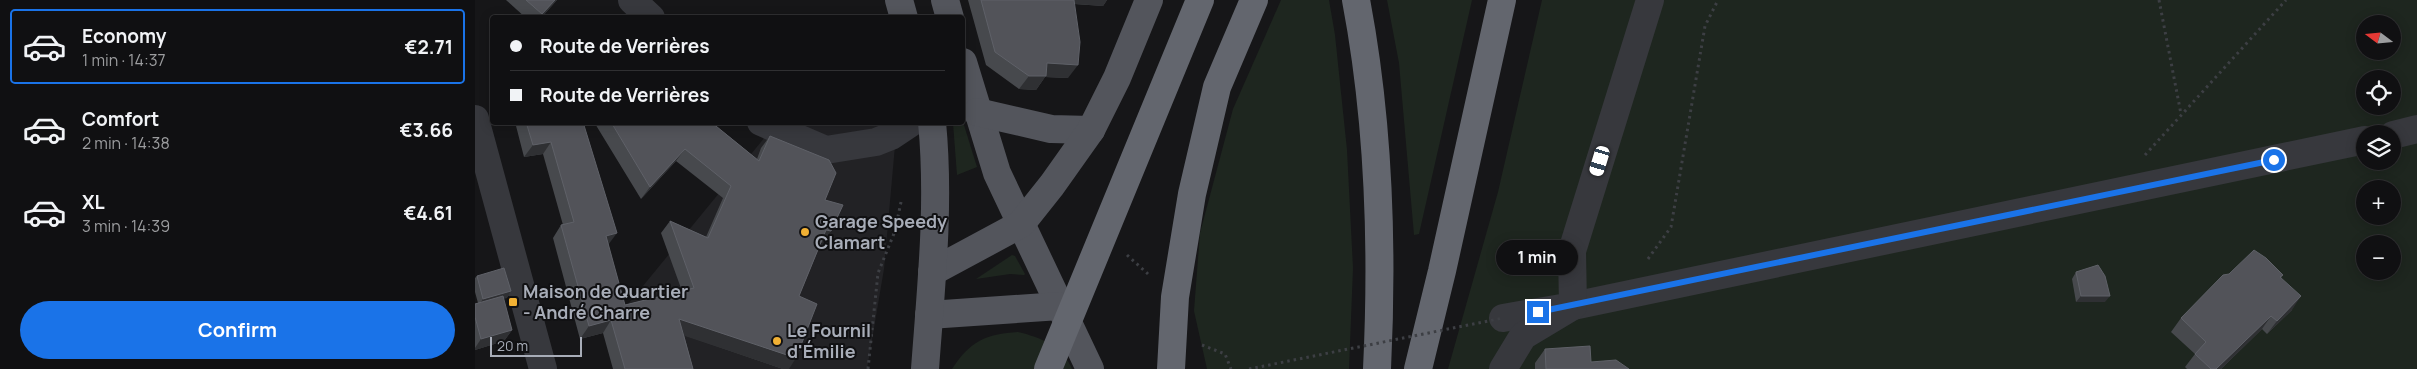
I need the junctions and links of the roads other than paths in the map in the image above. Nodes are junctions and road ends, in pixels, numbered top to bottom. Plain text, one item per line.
1 (632, 0) edge
2 (899, 0) edge
3 (945, 0) edge
4 (1149, 0) edge
5 (1200, 0) edge
6 (1254, 0) edge
7 (1356, 0) edge
8 (1502, 0) edge
9 (1650, 0) edge
10 (648, 15) edge
11 (903, 15) edge
12 (949, 15) edge
13 (965, 69) edge
14 (977, 112) junction
15 (475, 119) edge
16 (768, 125) edge
17 (908, 125) edge
18 (932, 125) edge
19 (2417, 129) edge
20 (1091, 130) junction
21 (2401, 132) edge
22 (2356, 142) edge
23 (1021, 224) junction
24 (932, 272) junction
25 (1060, 306) junction
26 (1573, 306) junction
27 (929, 316) junction
28 (1503, 318) road end
29 (1171, 368) edge
30 (543, 369) edge
31 (925, 369) edge
32 (1049, 369) edge
33 (1090, 369) edge
34 (1377, 369) edge
35 (1418, 369) edge
36 (1503, 369) edge

1 - 10 street
2 - 11 main road
3 - 12 main road
4 - 20 main road
5 - 32 highway, bridge
6 - 29 highway
7 - 34 highway
8 - 35 highway
9 - 26 street
13 - 14 main road
14 - 20 main road
14 - 23 main road
15 - 30 street
16 - 17 street
18 - 24 main road
19 - 21 street
20 - 23 main road
22 - 26 street
23 - 24 main road
23 - 25 main road
24 - 27 main road
25 - 27 main road
25 - 33 main road
26 - 28 street
26 - 36 street
27 - 31 main road

